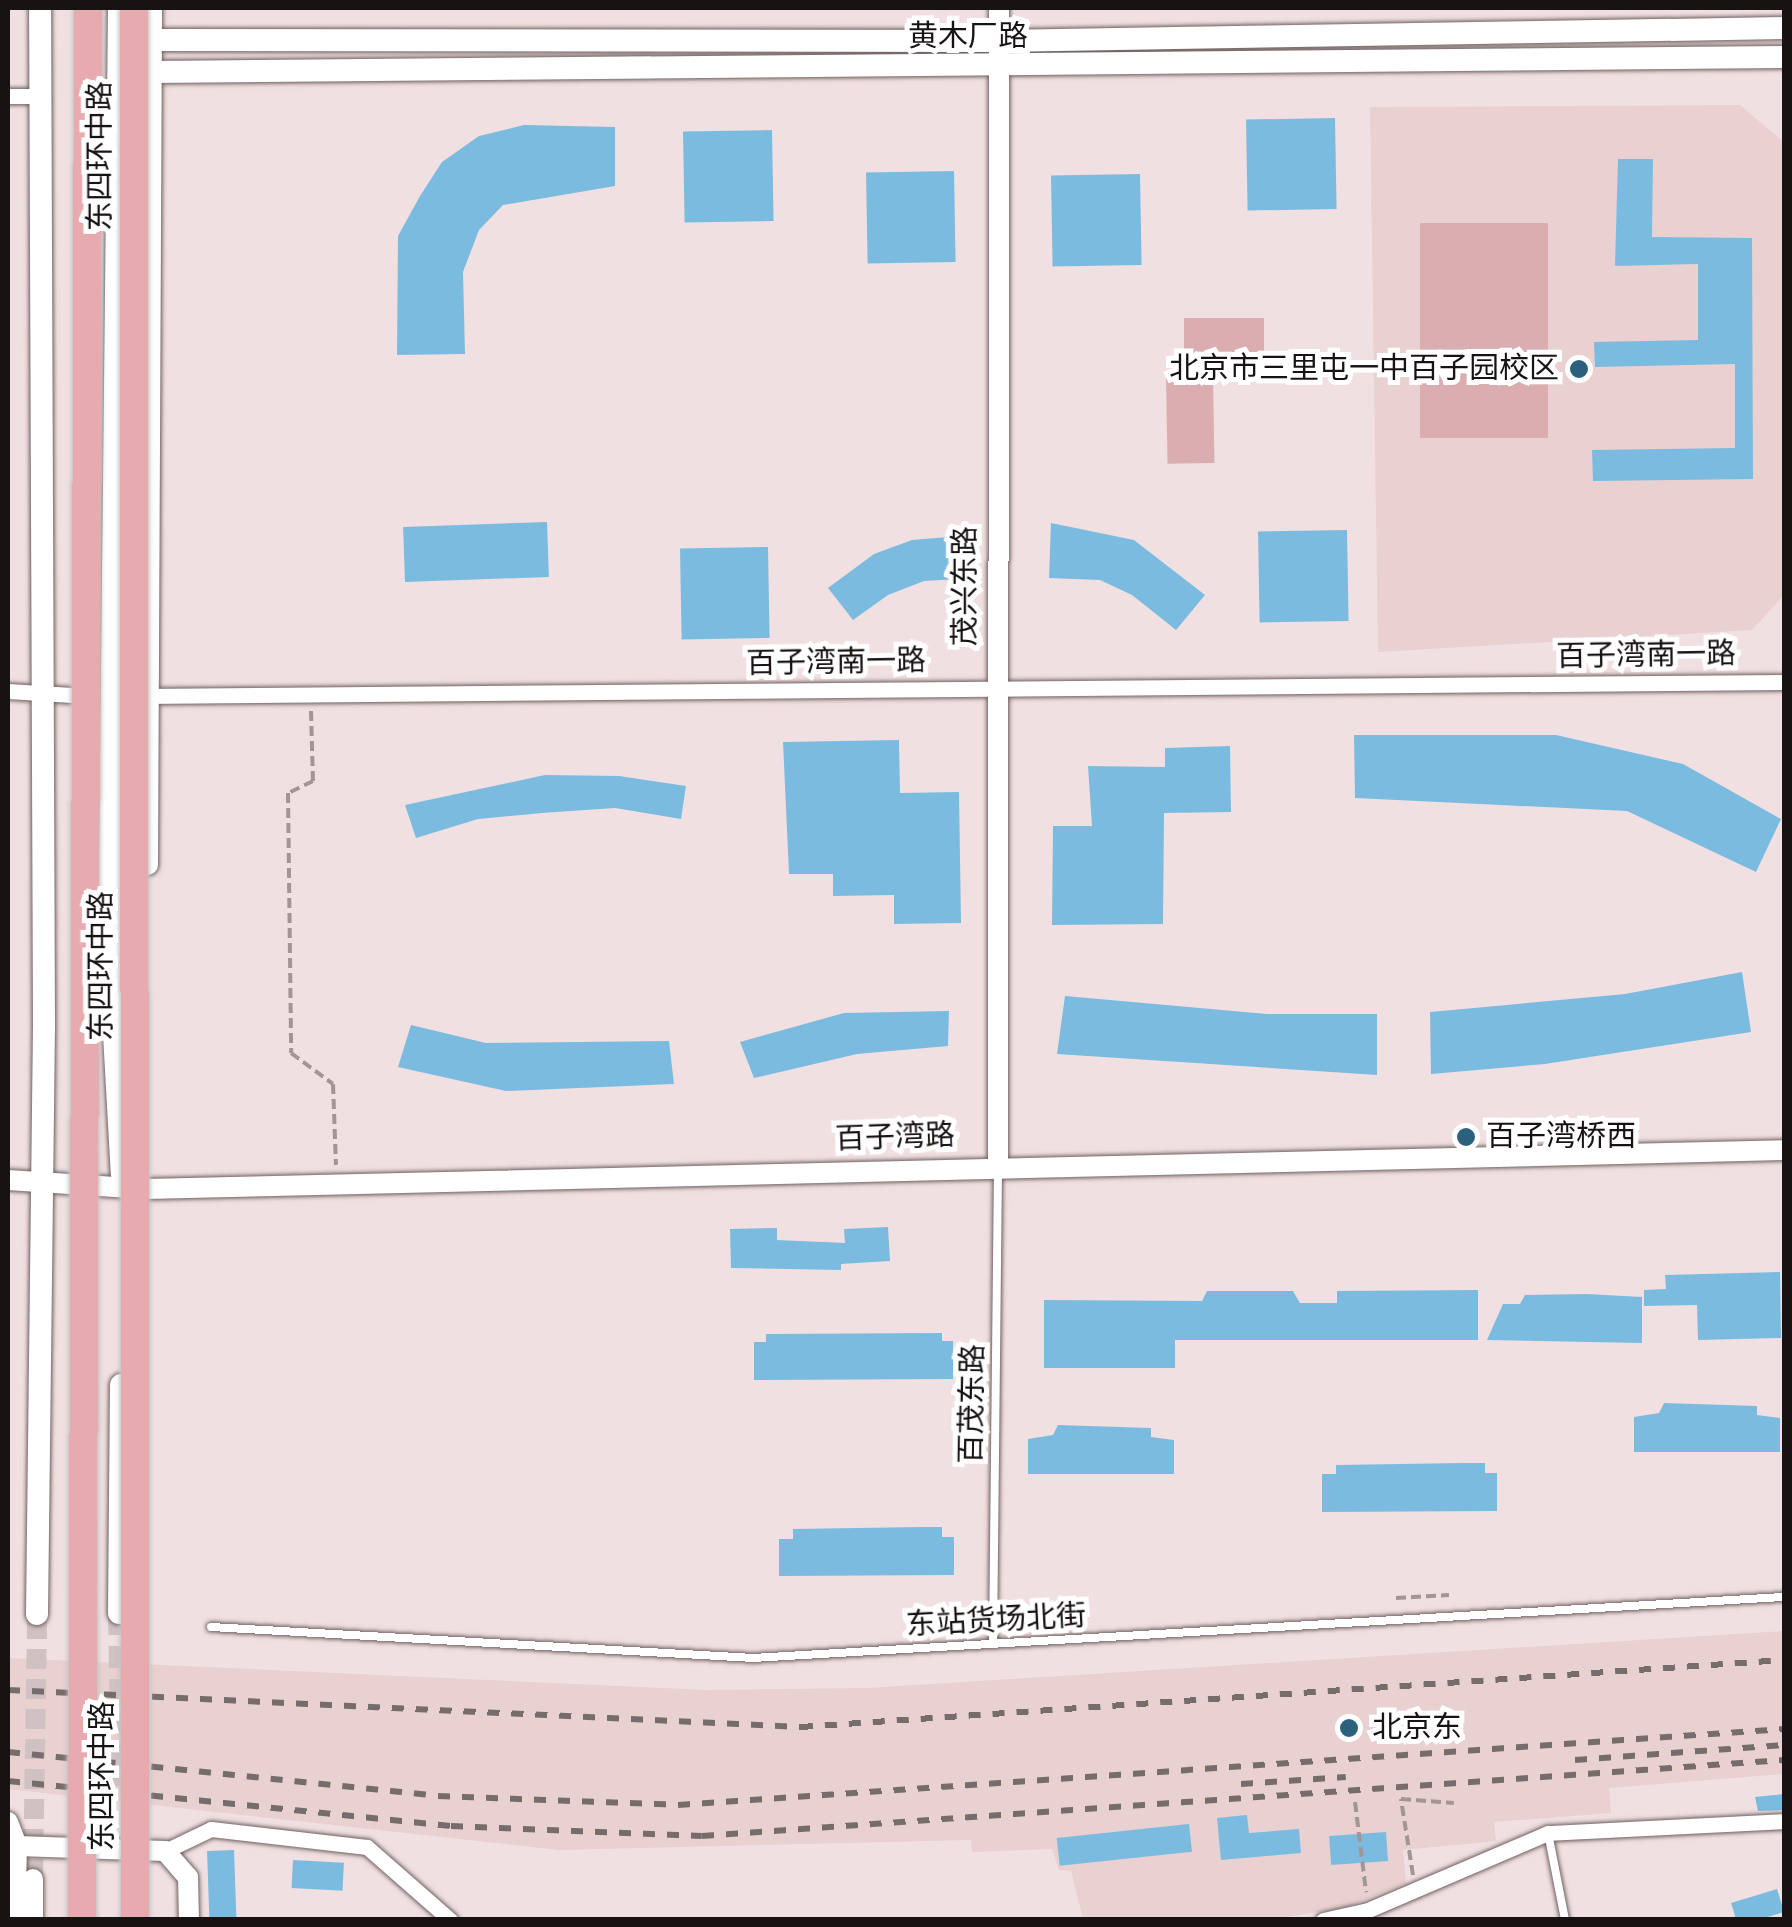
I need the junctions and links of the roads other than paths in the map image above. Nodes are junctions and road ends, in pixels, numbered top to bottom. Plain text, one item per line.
1 (40, 8) edge
2 (75, 8) edge
3 (88, 8) edge
4 (999, 8) edge
5 (135, 9) edge
6 (1784, 28) edge
7 (152, 40) junction
8 (1000, 42) junction
9 (1784, 57) edge
10 (996, 67) junction
11 (152, 72) junction
12 (8, 96) edge
13 (40, 96) junction
14 (1784, 682) edge
15 (996, 689) junction
16 (8, 691) edge
17 (42, 692) junction
18 (74, 696) junction
19 (114, 696) junction
20 (149, 696) junction
21 (1784, 1150) edge
22 (998, 1165) junction
23 (43, 1179) junction
24 (8, 1180) edge
25 (73, 1182) junction
26 (135, 1188) junction
27 (1784, 1597) edge
28 (85, 1612) dead end
29 (145, 1613) tunnel mouth
30 (37, 1614) tunnel mouth
31 (119, 1614) tunnel mouth
32 (211, 1626) dead end
33 (993, 1644) junction
34 (1784, 1821) edge
35 (8, 1822) edge
36 (1548, 1834) junction
37 (17, 1846) junction
38 (166, 1851) junction
39 (123, 1875) dead end
40 (148, 1876) dead end
41 (94, 1877) dead end
42 (33, 1879) tunnel mouth
43 (16, 1920) edge
44 (32, 1920) edge
45 (82, 1920) edge
46 (94, 1920) edge
47 (123, 1920) edge
48 (135, 1920) edge
49 (148, 1920) edge
50 (189, 1920) edge
51 (450, 1920) edge
52 (1322, 1920) edge
53 (1565, 1920) edge

1 - 13 main road, 东四环中路
2 - 18 main road, 东四环中路
3 - 45 highway, 东四环中路, bridge
4 - 8 street, 茂兴东路
5 - 7 street, 东四环中路
5 - 19 main road, 东四环中路
5 - 48 highway, 东四环中路, bridge
6 - 8 main road
7 - 8 main road
7 - 11 street, 东四环中路
8 - 10 street, 茂兴东路
9 - 10 main road, 黄木厂路
10 - 11 main road, 黄木厂路
10 - 15 street, 茂兴东路
11 - 20 street, 东四环中路
12 - 13 street
13 - 17 main road, 东四环中路
14 - 15 street, 百子湾南一路
15 - 20 street, 百子湾南一路
15 - 22 street, 茂兴东路
16 - 17 street, 百子湾南一路
17 - 18 street, 百子湾南一路
17 - 23 main road, 东四环中路
18 - 19 street, 百子湾南一路
18 - 25 main road, 东四环中路
19 - 20 street, 百子湾南一路
19 - 26 main road, 东四环中路
20 - 26 street, 东四环中路
21 - 22 street, 百子湾路
22 - 26 street, 百子湾路
22 - 33 lane, 百茂东路
23 - 24 street, 百子湾路
23 - 25 street, 百子湾路
23 - 30 main road, 东四环中路
25 - 26 street, 百子湾路
25 - 28 main road, 东四环中路
26 - 29 street, 东四环中路
26 - 31 main road, 东四环中路
27 - 33 lane, 东站货场北街
32 - 33 lane, 东站货场北街
34 - 36 street
35 - 37 street
36 - 52 street
36 - 53 lane
37 - 38 street
37 - 43 street
38 - 50 street
38 - 51 street
39 - 47 main road, 东四环中路
40 - 49 street, 东四环中路
41 - 46 main road, 东四环中路
42 - 44 street

